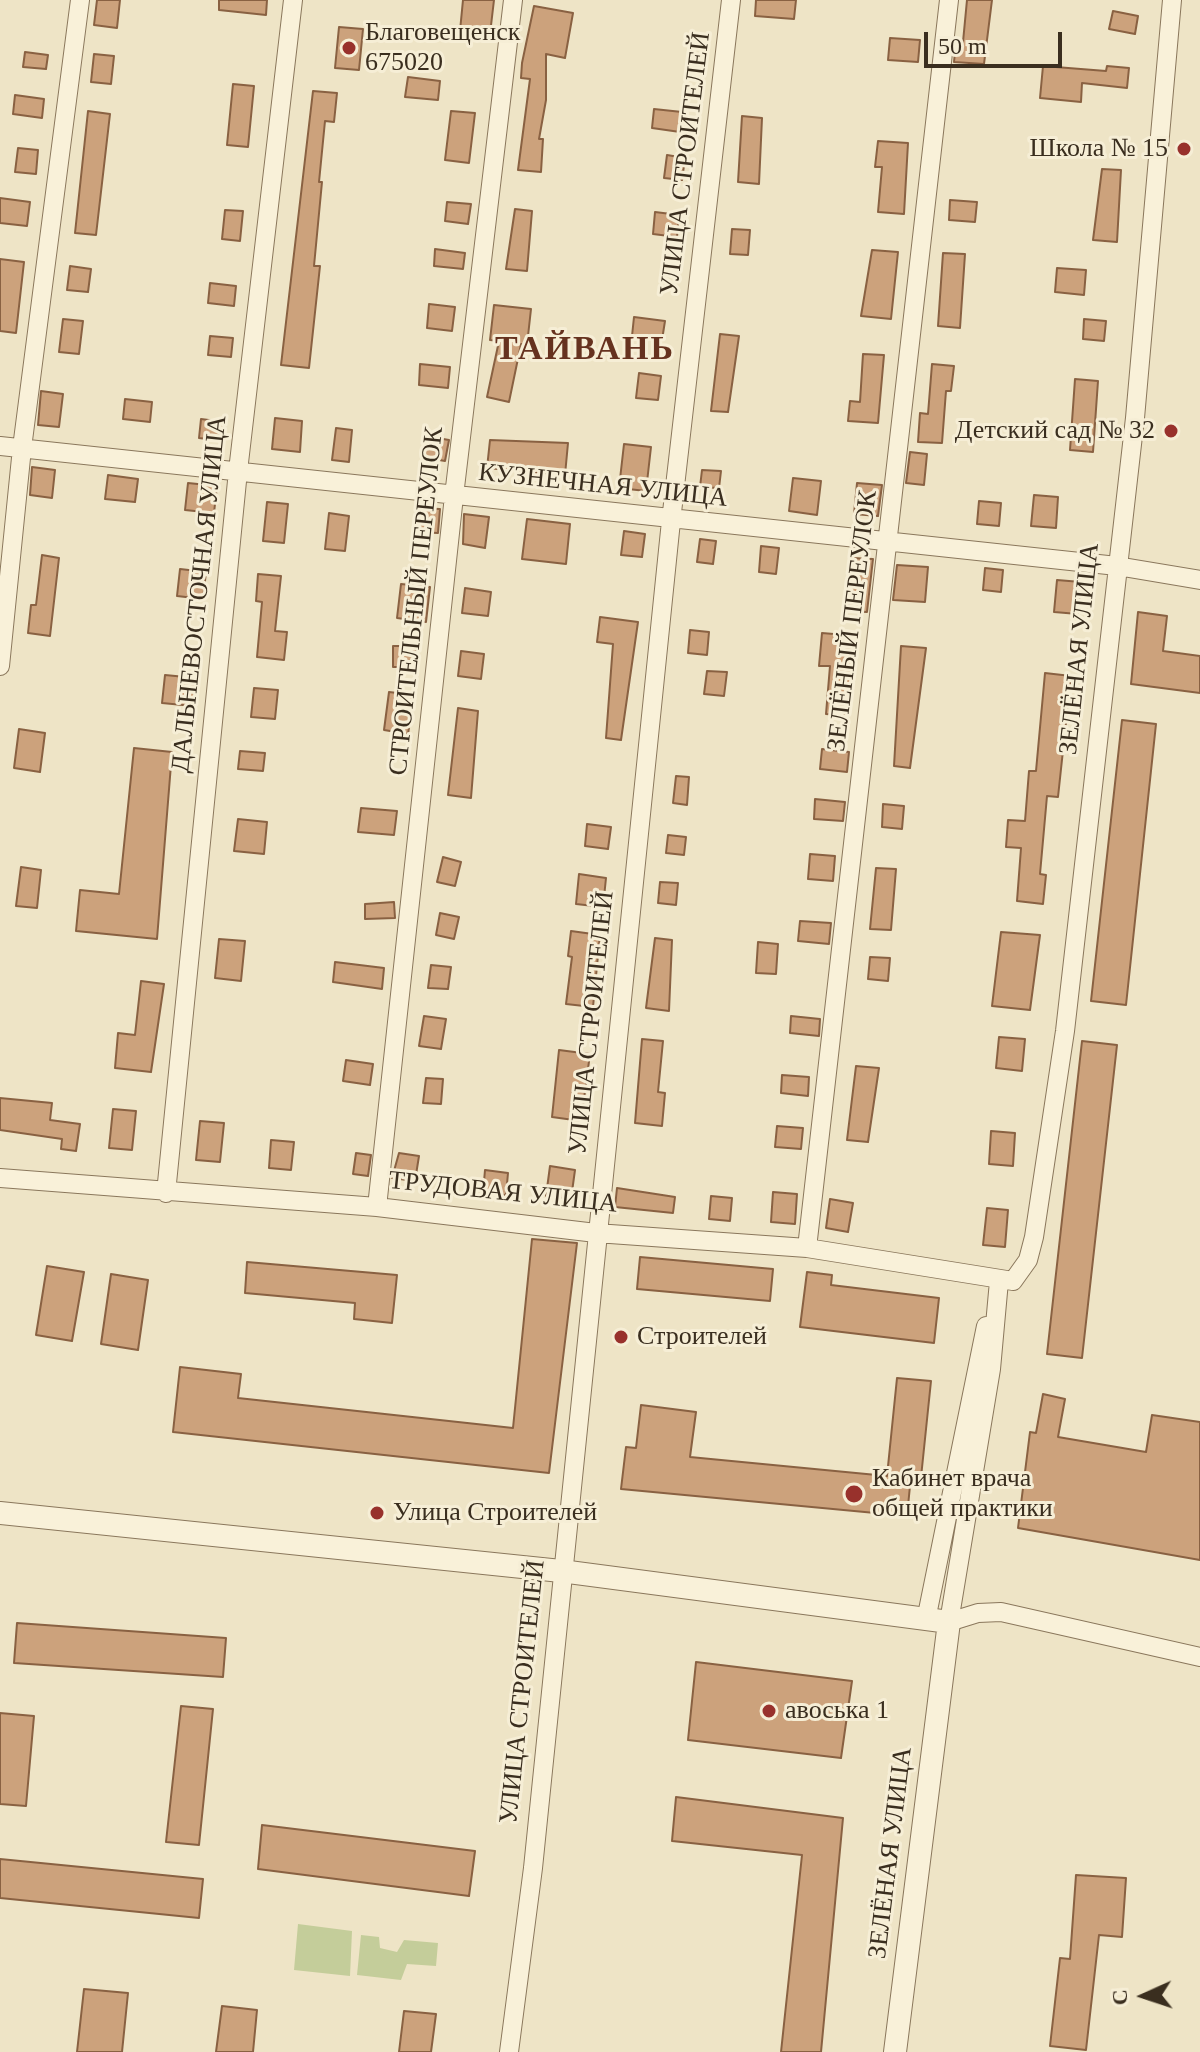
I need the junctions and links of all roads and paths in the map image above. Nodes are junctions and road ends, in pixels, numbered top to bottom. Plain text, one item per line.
1 (80, 0) edge
2 (293, 0) edge
3 (513, 0) edge
4 (731, 0) edge
5 (949, 0) edge
6 (1172, 0) edge
7 (0, 446) edge
8 (22, 448) junction
9 (238, 471) junction
10 (454, 496) junction
11 (671, 521) junction
12 (888, 542) junction
13 (1117, 566) junction
14 (1200, 580) edge
15 (0, 666) edge
16 (0, 1178) edge
17 (166, 1193) junction
18 (377, 1207) junction
19 (596, 1233) junction
20 (807, 1248) junction
21 (999, 1281) junction
22 (0, 1513) edge
23 (561, 1571) junction
24 (926, 1620) junction
25 (949, 1622) junction
26 (1200, 1657) edge
27 (509, 2052) edge
28 (895, 2052) edge

1 - 8 street
2 - 9 street, ДАЛЬНЕВОСТОЧНАЯ УЛИЦА
3 - 10 street, СТРОИТЕЛЬНЫЙ ПЕРЕУЛОК
4 - 11 street, УЛИЦА СТРОИТЕЛЕЙ
5 - 12 street, ЗЕЛЁНЫЙ ПЕРЕУЛОК
6 - 13 street, ЗЕЛЁНАЯ УЛИЦА
7 - 8 street, КУЗНЕЧНАЯ УЛИЦА
8 - 9 street, КУЗНЕЧНАЯ УЛИЦА
8 - 15 street
9 - 10 street, КУЗНЕЧНАЯ УЛИЦА
9 - 17 street, ДАЛЬНЕВОСТОЧНАЯ УЛИЦА
10 - 11 street, КУЗНЕЧНАЯ УЛИЦА
10 - 18 street, СТРОИТЕЛЬНЫЙ ПЕРЕУЛОК
11 - 12 street, КУЗНЕЧНАЯ УЛИЦА
11 - 19 street, УЛИЦА СТРОИТЕЛЕЙ
12 - 13 street, КУЗНЕЧНАЯ УЛИЦА
12 - 20 street, ЗЕЛЁНЫЙ ПЕРЕУЛОК
13 - 14 street, КУЗНЕЧНАЯ УЛИЦА
13 - 21 street, ЗЕЛЁНАЯ УЛИЦА
16 - 17 street, ТРУДОВАЯ УЛИЦА
17 - 18 street, ТРУДОВАЯ УЛИЦА
18 - 19 street, ТРУДОВАЯ УЛИЦА
19 - 20 street, ТРУДОВАЯ УЛИЦА
19 - 23 street, УЛИЦА СТРОИТЕЛЕЙ
20 - 21 street, ТРУДОВАЯ УЛИЦА
21 - 24 street
21 - 25 street, ЗЕЛЁНАЯ УЛИЦА
22 - 23 street
23 - 24 street
23 - 27 street, УЛИЦА СТРОИТЕЛЕЙ
24 - 25 street
25 - 26 street
25 - 28 street, ЗЕЛЁНАЯ УЛИЦА

